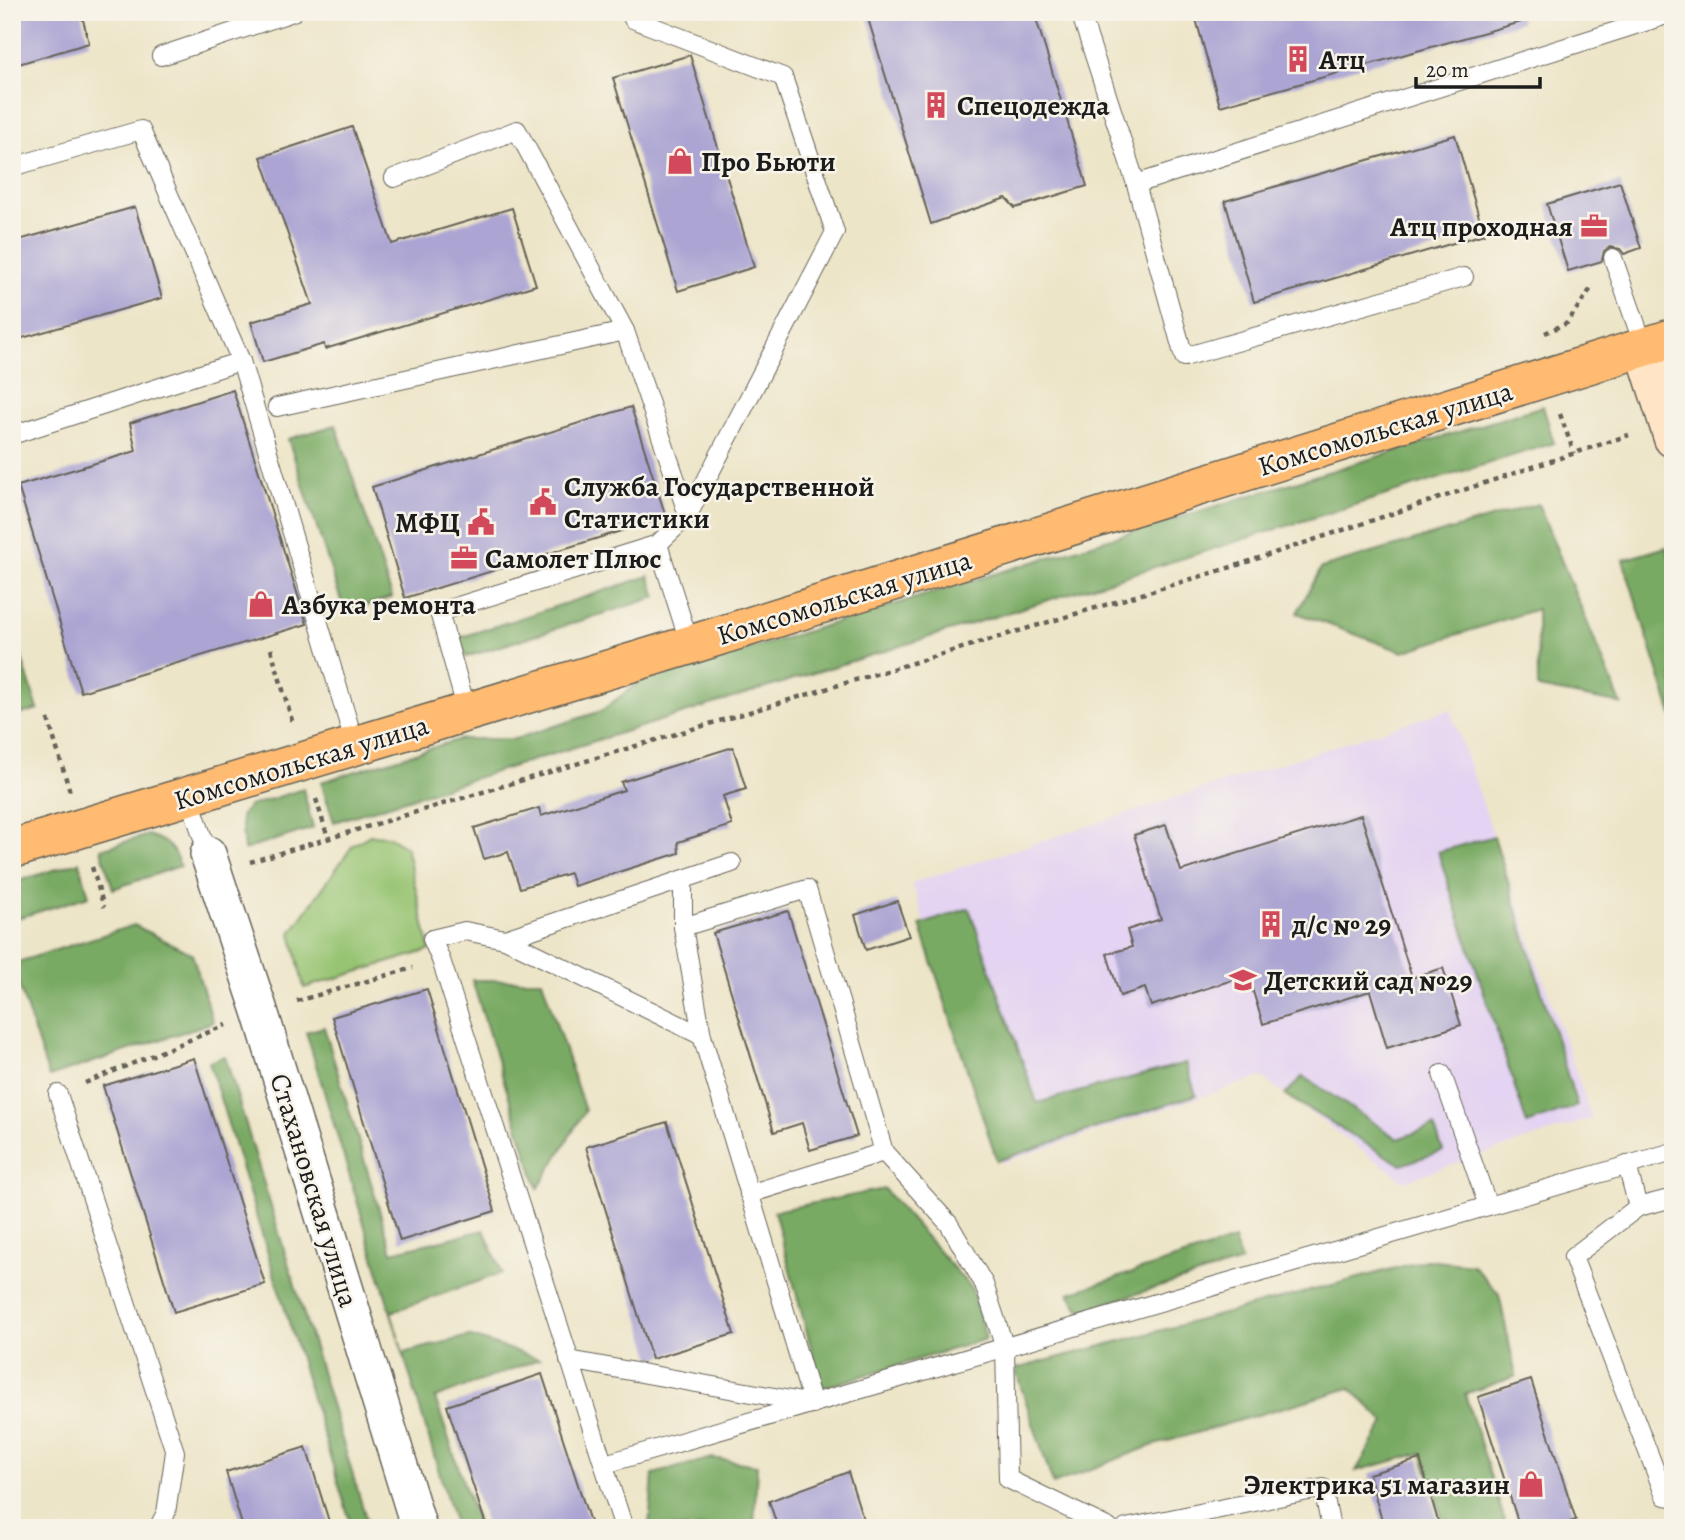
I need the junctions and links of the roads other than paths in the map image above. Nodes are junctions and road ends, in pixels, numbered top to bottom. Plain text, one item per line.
1 (293, 12) edge
2 (1080, 12) edge
3 (1673, 13) edge
4 (633, 19) dead end
5 (161, 56) dead end
6 (12, 167) edge
7 (394, 178) dead end
8 (1136, 184) junction
9 (1613, 257) road end
10 (1464, 278) dead end
11 (625, 331) junction
12 (1658, 342) edge
13 (241, 361) junction
14 (277, 407) dead end
15 (1670, 430) edge
16 (12, 435) edge
17 (688, 515) junction
18 (658, 544) junction
19 (690, 645) junction
20 (467, 711) junction
21 (355, 745) junction
22 (188, 796) junction
23 (12, 849) edge
24 (732, 863) dead end
25 (210, 864) joint
26 (682, 881) junction
27 (683, 927) junction
28 (505, 939) junction
29 (702, 1036) junction
30 (1442, 1074) dead end
31 (58, 1094) dead end
32 (884, 1152) junction
33 (1673, 1152) edge
34 (1627, 1165) junction
35 (749, 1194) junction
36 (1673, 1198) edge
37 (1488, 1206) junction
38 (1638, 1207) junction
39 (1005, 1348) junction
40 (569, 1360) junction
41 (813, 1404) junction
42 (605, 1464) junction
43 (1670, 1500) edge
44 (158, 1528) edge
45 (419, 1528) edge
46 (624, 1528) edge
47 (1109, 1528) edge
48 (1126, 1528) edge
49 (1331, 1528) edge

1 - 5 lane
2 - 8 lane
3 - 8 lane
4 - 17 lane
6 - 13 lane
7 - 11 lane
8 - 10 lane
9 - 12 lane
11 - 14 lane
11 - 17 lane
12 - 15 street
12 - 19 main road, Комсомольская улица
13 - 16 lane
13 - 21 lane
17 - 18 lane
18 - 19 lane
18 - 20 lane
19 - 20 main road, Комсомольская улица
20 - 21 main road, Комсомольская улица
21 - 22 main road, Комсомольская улица
22 - 23 main road, Комсомольская улица
22 - 25 lane
24 - 26 lane
25 - 45 street, Стахановская улица
26 - 27 lane
26 - 28 lane
27 - 29 lane
27 - 32 lane
28 - 29 lane
28 - 40 lane
29 - 35 lane
30 - 37 lane
31 - 44 lane
32 - 35 lane
32 - 39 lane
33 - 34 lane
34 - 37 lane
34 - 38 lane
35 - 41 lane
36 - 38 lane
37 - 39 lane
38 - 43 lane
39 - 41 lane
39 - 47 lane
40 - 41 lane
40 - 42 lane
41 - 42 lane
42 - 46 lane
48 - 49 lane

